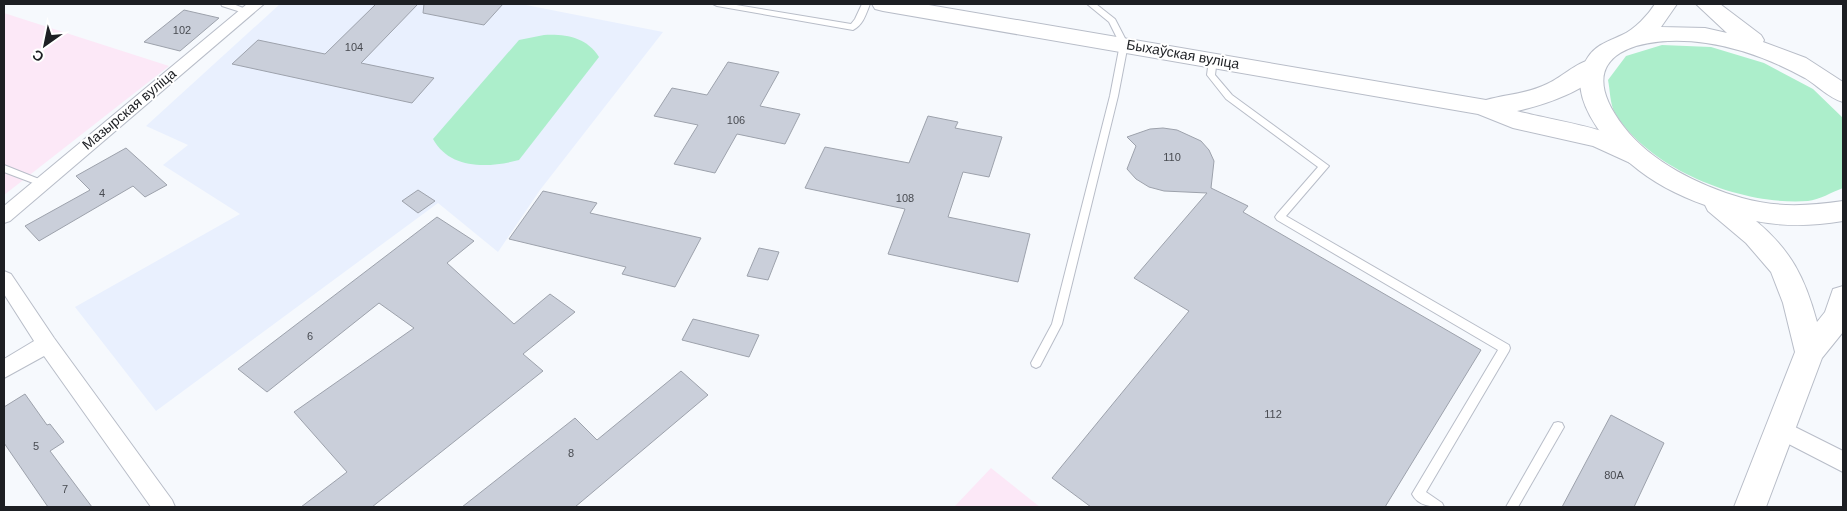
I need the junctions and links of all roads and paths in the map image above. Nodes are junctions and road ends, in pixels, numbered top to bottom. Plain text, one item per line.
1 (225, 4) edge
2 (717, 4) edge
3 (866, 4) edge
4 (883, 4) edge
5 (1091, 4) edge
6 (1666, 4) edge
7 (1707, 4) edge
8 (252, 7) edge
9 (1634, 37) junction
10 (1124, 44) junction
11 (1773, 53) junction
12 (1213, 60) junction
13 (1595, 65) junction
14 (1842, 93) edge
15 (1483, 107) junction
16 (1639, 158) junction
17 (4, 168) edge
18 (41, 183) junction
19 (1710, 198) junction
20 (1843, 211) edge
21 (4, 216) edge
22 (4, 279) edge
23 (1843, 297) edge
24 (47, 344) junction
25 (1810, 352) junction
26 (1036, 363) dead end
27 (4, 369) edge
28 (1558, 428) dead end
29 (1781, 429) junction
30 (1843, 462) edge
31 (164, 507) edge
32 (1438, 507) edge
33 (1512, 507) edge
34 (1750, 507) edge

1 - 8 lane
2 - 3 lane
4 - 10 main road, Быхаўская вуліца
5 - 10 lane
6 - 9 main road
7 - 11 main road
8 - 18 street, Мазырская вуліца
9 - 11 main road
9 - 13 main road, Быхаўская вуліца
10 - 12 main road, Быхаўская вуліца
10 - 26 lane
11 - 14 main road
12 - 15 main road, Быхаўская вуліца
12 - 32 lane
13 - 15 main road, Быхаўская вуліца
13 - 16 main road
15 - 16 main road, Быхаўская вуліца
16 - 19 main road
17 - 18 lane
18 - 21 street, Мазырская вуліца
19 - 20 main road
19 - 25 main road
22 - 24 street
23 - 25 main road
24 - 27 street
24 - 31 street
25 - 29 main road
28 - 33 lane
29 - 30 street
29 - 34 main road

